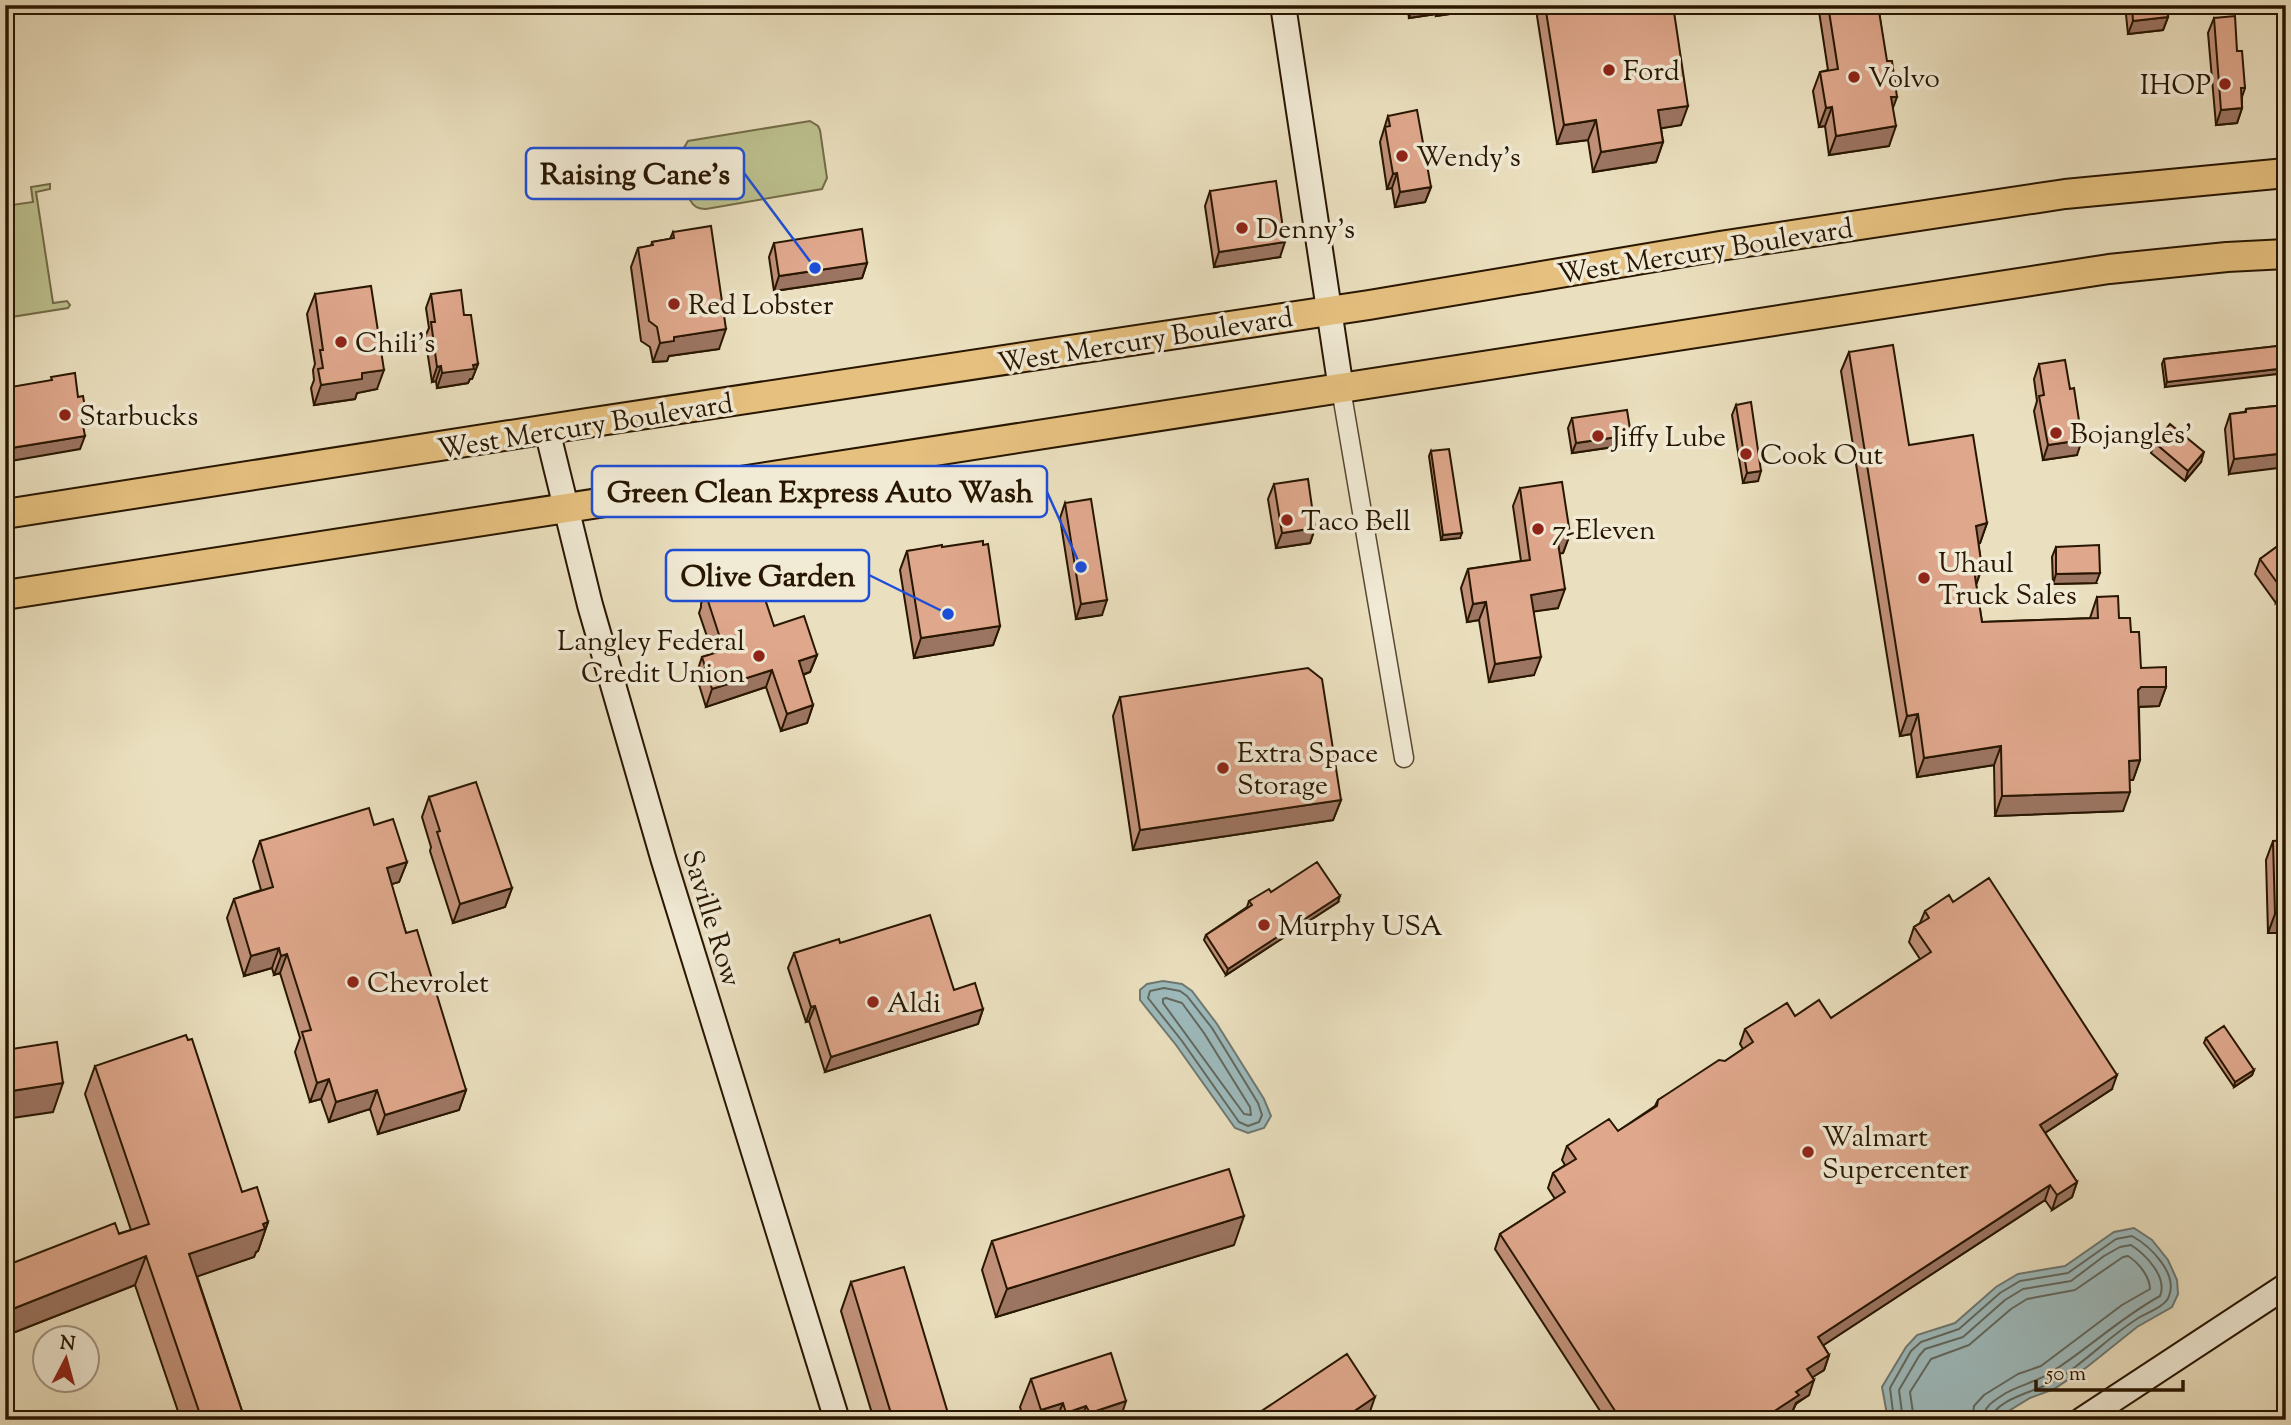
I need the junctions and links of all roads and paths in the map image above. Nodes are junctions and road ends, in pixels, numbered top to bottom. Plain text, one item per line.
1 (1283, 5) edge
2 (2286, 173) edge
3 (2286, 254) edge
4 (1330, 311) junction
5 (1341, 389) junction
6 (547, 430) junction
7 (564, 506) junction
8 (5, 514) edge
9 (5, 594) edge
10 (1404, 758) dead end
11 (2286, 1286) edge
12 (836, 1420) edge
13 (2082, 1420) edge

1 - 4 street
2 - 4 main road, West Mercury Boulevard
3 - 5 main road
4 - 5 street
4 - 6 main road, West Mercury Boulevard
5 - 7 main road
5 - 10 street
6 - 7 street, Saville Row
6 - 8 main road, West Mercury Boulevard
7 - 9 main road
7 - 12 street, Saville Row
11 - 13 street

